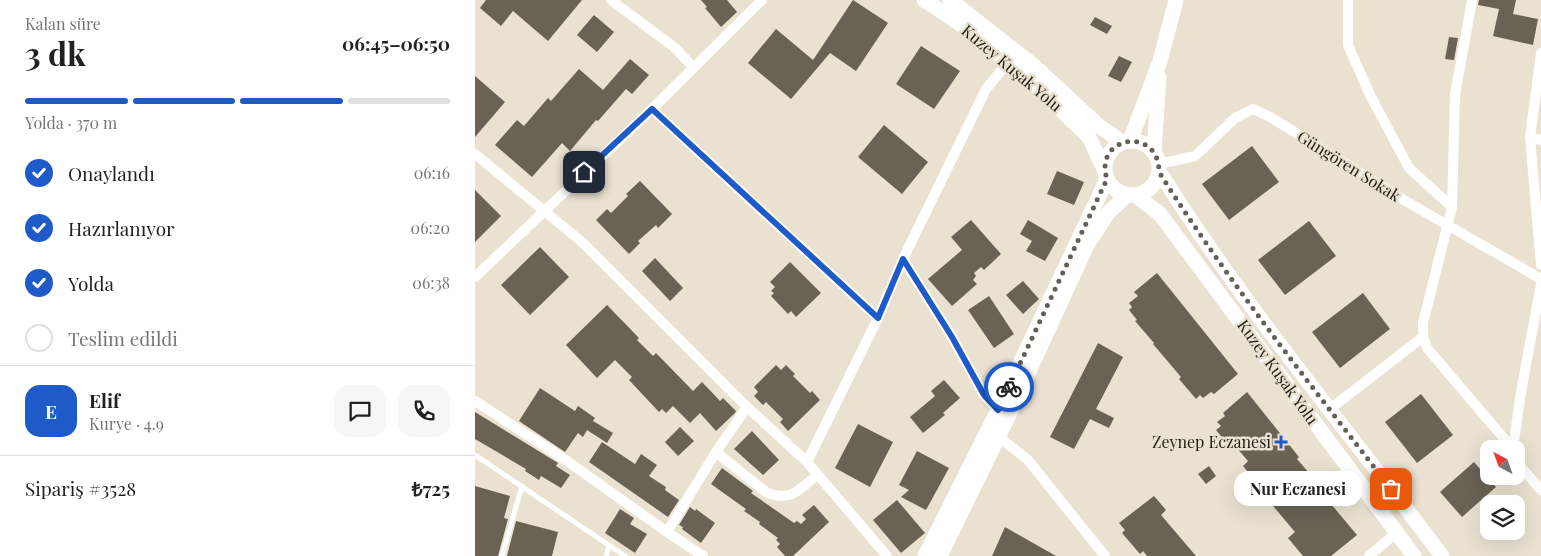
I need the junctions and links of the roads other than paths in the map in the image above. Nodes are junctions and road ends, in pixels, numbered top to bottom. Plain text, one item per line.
1 (611, 0) edge
2 (762, 0) edge
3 (924, 0) edge
4 (950, 0) edge
5 (1176, 0) edge
6 (1348, 0) edge
7 (1472, 0) edge
8 (1541, 53) edge
9 (1160, 61) junction
10 (1008, 62) junction
11 (694, 68) junction
12 (652, 109) junction
13 (1530, 137) junction
14 (1541, 140) edge
15 (1126, 142) junction
16 (475, 154) edge
17 (1157, 162) junction
18 (1106, 175) junction
19 (1131, 195) junction
20 (1452, 207) junction
21 (544, 210) junction
22 (1449, 225) junction
23 (903, 259) junction
24 (1541, 265) edge
25 (475, 275) edge
26 (1541, 279) edge
27 (1541, 284) edge
28 (878, 318) junction
29 (1423, 337) junction
30 (475, 401) edge
31 (747, 407) junction
32 (1330, 409) junction
33 (998, 410) junction
34 (999, 437) junction
35 (1505, 440) edge
36 (1514, 440) edge
37 (716, 452) junction
38 (475, 455) edge
39 (807, 462) junction
40 (1525, 471) edge
41 (817, 475) junction
42 (522, 486) junction
43 (1541, 490) edge
44 (667, 532) junction
45 (1396, 533) junction
46 (609, 546) junction
47 (502, 556) edge
48 (606, 556) edge
49 (625, 556) edge
50 (703, 556) edge
51 (887, 556) edge
52 (925, 556) edge
53 (940, 556) edge
54 (1105, 556) edge
55 (1369, 556) edge
56 (1414, 556) edge
57 (1443, 556) edge

1 - 11 street
2 - 11 street
3 - 10 main road, Kuzey Kuşak Yolu
4 - 15 main road, Kuzey Kuşak Yolu
5 - 9 main road
6 - 20 street
7 - 20 street
8 - 13 street
9 - 15 main road
9 - 17 main road
10 - 18 main road, Kuzey Kuşak Yolu
10 - 23 street
11 - 12 street
12 - 21 street
12 - 28 street
13 - 14 street
13 - 24 street
15 - 17 main road
15 - 18 main road
16 - 21 street
17 - 19 main road
17 - 22 street, Güngören Sokak
17 - 32 main road, Kuzey Kuşak Yolu
18 - 19 main road
18 - 33 main road
19 - 34 main road
19 - 45 main road, Kuzey Kuşak Yolu
20 - 22 street
21 - 25 street
21 - 31 street
22 - 26 street, Güngören Sokak
22 - 29 street
23 - 28 street
23 - 33 street
27 - 36 street
28 - 39 street
29 - 32 street
29 - 35 street
30 - 44 street
31 - 37 street
31 - 39 street
32 - 57 main road, Kuzey Kuşak Yolu
33 - 52 main road
34 - 53 main road
34 - 54 street
37 - 41 street
37 - 44 street
38 - 42 lane
39 - 41 street
40 - 43 street
41 - 51 street
42 - 46 lane
42 - 47 lane
44 - 50 street
45 - 55 street
45 - 56 main road, Kuzey Kuşak Yolu
46 - 48 lane
46 - 49 lane

